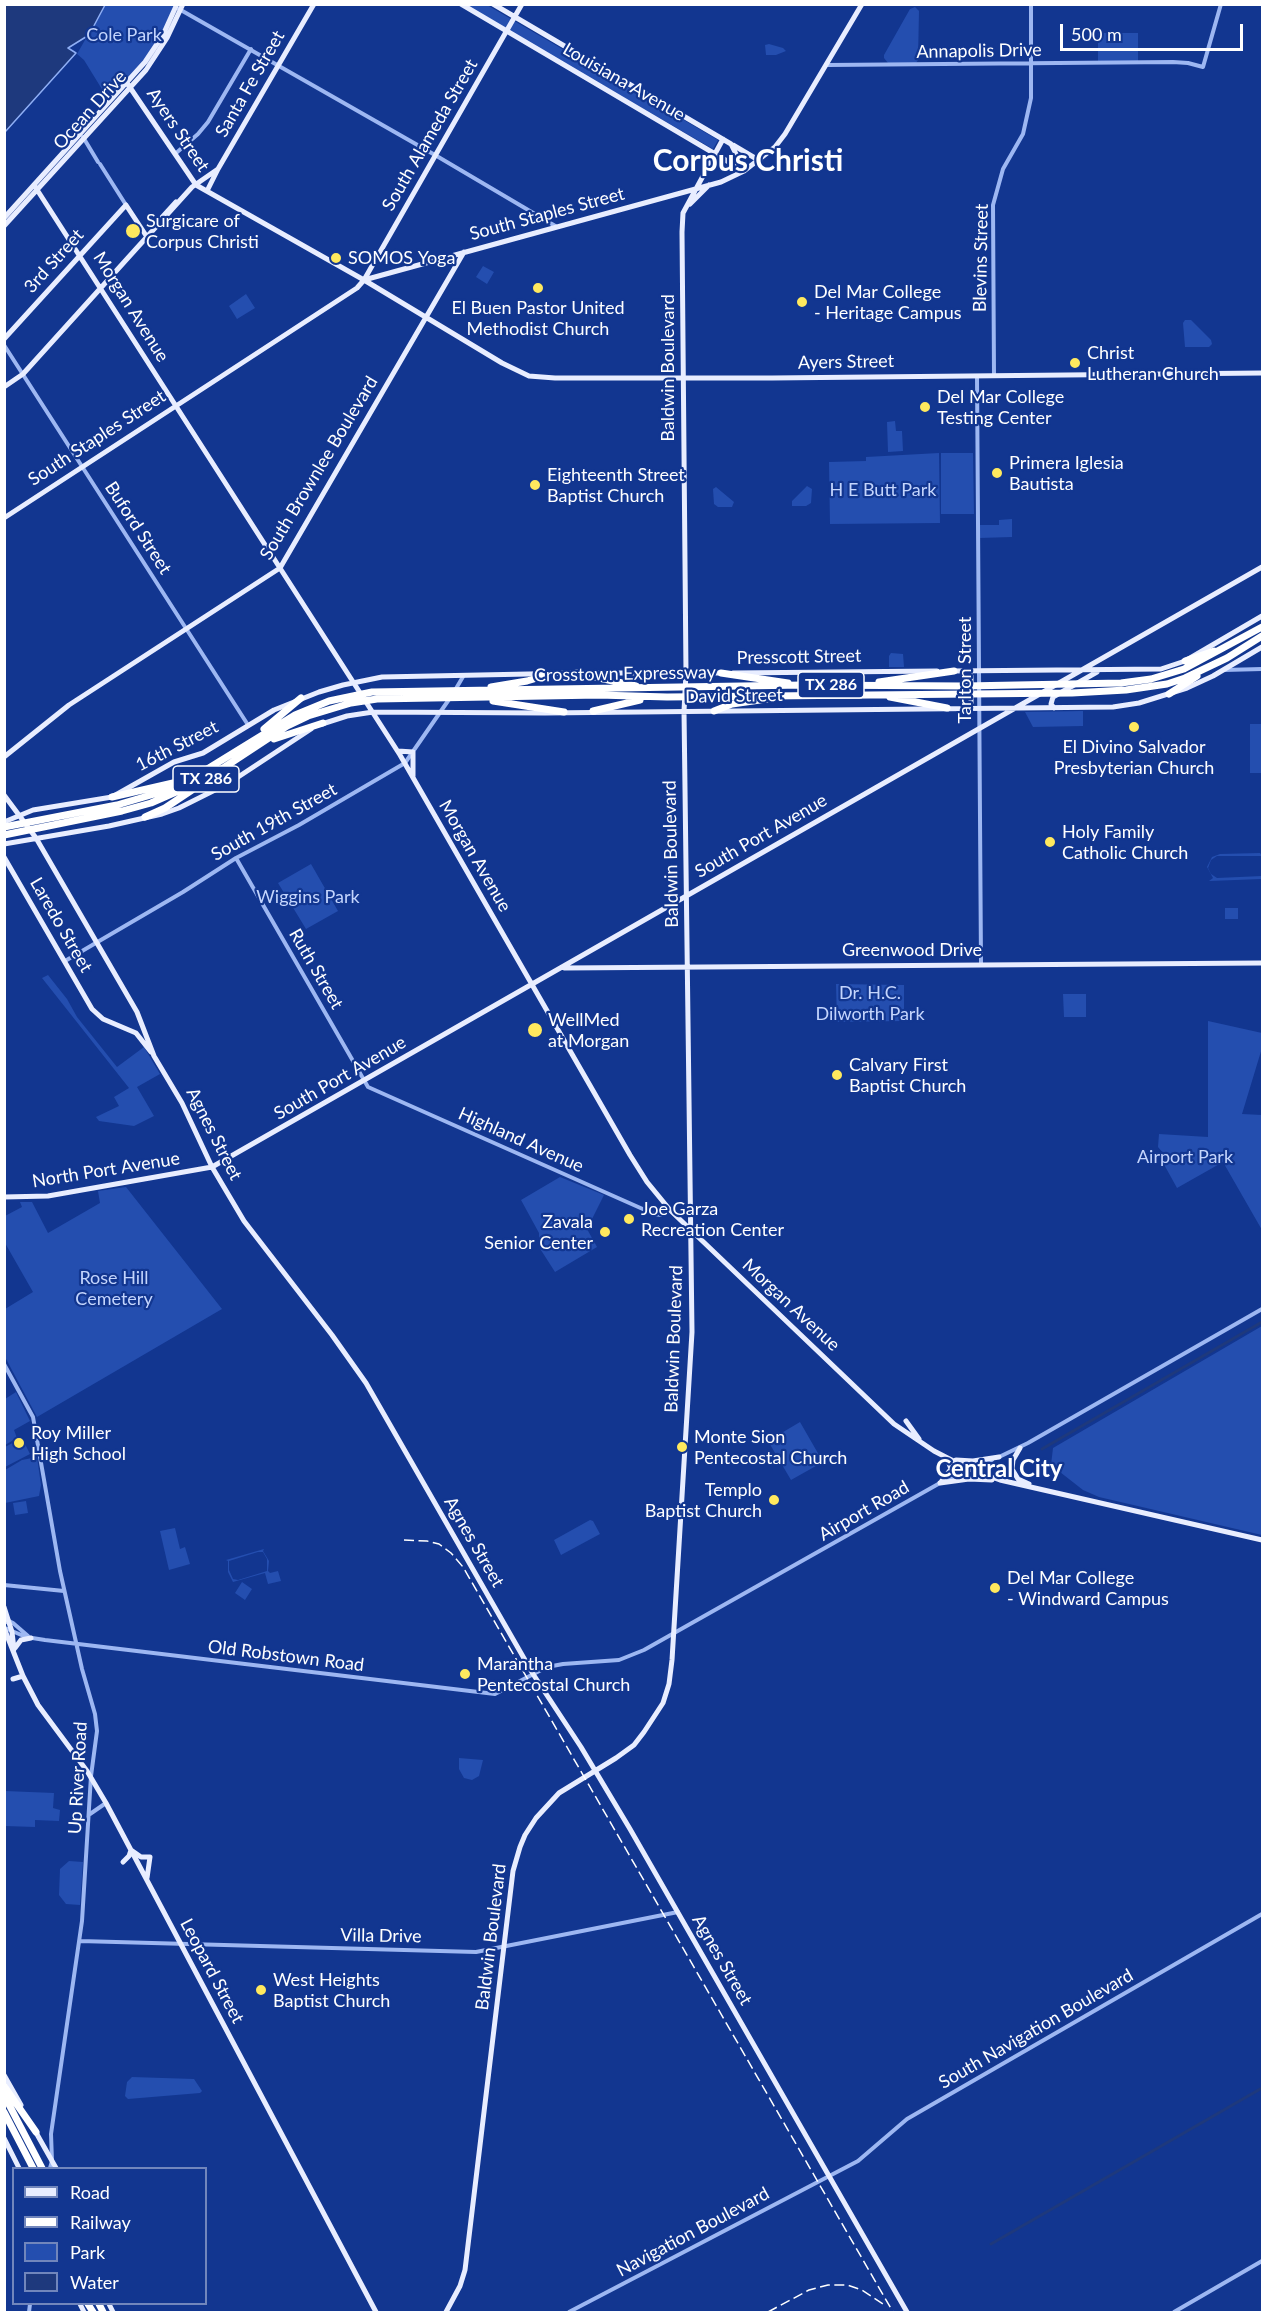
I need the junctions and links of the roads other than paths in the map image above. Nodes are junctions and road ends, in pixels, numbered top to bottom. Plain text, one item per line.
1 (314, 4) edge
2 (461, 4) edge
3 (493, 4) edge
4 (522, 4) edge
5 (862, 4) edge
6 (1030, 4) edge
7 (1221, 4) edge
8 (179, 6) edge
9 (515, 17) junction
10 (507, 32) junction
11 (251, 49) junction
12 (1031, 63) junction
13 (828, 65) junction
14 (278, 66) junction
15 (129, 85) junction
16 (82, 137) junction
17 (723, 139) junction
18 (731, 144) junction
19 (715, 153) junction
20 (174, 155) junction
21 (435, 155) junction
22 (760, 161) junction
23 (218, 169) junction
24 (744, 171) junction
25 (196, 185) junction
26 (709, 185) junction
27 (36, 188) junction
28 (695, 188) junction
29 (207, 191) junction
30 (182, 198) junction
31 (126, 205) junction
32 (685, 209) junction
33 (4, 218) edge
34 (4, 226) edge
35 (154, 226) junction
36 (141, 227) junction
37 (558, 228) junction
38 (150, 235) junction
39 (464, 252) junction
40 (80, 255) junction
41 (364, 280) junction
42 (101, 288) junction
43 (426, 318) junction
44 (4, 339) edge
45 (4, 345) edge
46 (1263, 373) edge
47 (23, 374) junction
48 (977, 375) junction
49 (994, 375) junction
50 (683, 377) junction
51 (4, 387) edge
52 (175, 405) junction
53 (82, 466) junction
54 (4, 518) edge
55 (1263, 567) edge
56 (280, 568) junction
57 (1263, 616) edge
58 (1263, 627) edge
59 (187, 628) junction
60 (1263, 636) edge
61 (1239, 641) junction
62 (1263, 647) edge
63 (1227, 658) junction
64 (1102, 659) junction
65 (1242, 659) junction
66 (1185, 661) junction
67 (1244, 669) junction
68 (1263, 669) edge
69 (978, 670) junction
70 (1083, 670) junction
71 (1104, 670) junction
72 (1224, 670) junction
73 (954, 671) junction
74 (967, 671) junction
75 (576, 673) junction
76 (686, 673) junction
77 (721, 673) junction
78 (465, 675) junction
79 (547, 675) junction
80 (354, 682) junction
81 (802, 685) junction
82 (851, 685) junction
83 (650, 689) junction
84 (993, 689) junction
85 (965, 690) junction
86 (697, 692) junction
87 (670, 694) junction
88 (797, 694) junction
89 (864, 694) junction
90 (1170, 694) junction
91 (470, 695) junction
92 (301, 698) junction
93 (349, 700) junction
94 (947, 708) junction
95 (1017, 708) junction
96 (1054, 708) junction
97 (966, 709) junction
98 (978, 709) junction
99 (274, 710) joint
100 (593, 711) junction
101 (684, 711) junction
102 (714, 711) junction
103 (373, 712) junction
104 (564, 712) junction
105 (440, 713) junction
106 (323, 723) junction
107 (248, 725) junction
108 (978, 730) junction
109 (246, 744) junction
110 (253, 749) junction
111 (398, 751) junction
112 (414, 752) junction
113 (4, 757) edge
114 (405, 763) junction
115 (207, 774) junction
116 (412, 777) junction
117 (4, 795) edge
118 (112, 796) junction
119 (33, 810) junction
120 (21, 816) junction
121 (145, 818) junction
122 (4, 822) edge
123 (48, 823) junction
124 (4, 827) edge
125 (31, 831) junction
126 (4, 835) edge
127 (46, 836) junction
128 (36, 838) junction
129 (26, 840) junction
130 (4, 844) edge
131 (4, 857) edge
132 (236, 858) junction
133 (687, 896) junction
134 (96, 942) junction
135 (64, 961) junction
136 (1263, 963) edge
137 (981, 965) junction
138 (687, 967) junction
139 (562, 968) junction
140 (532, 986) junction
141 (154, 1056) junction
142 (365, 1081) junction
143 (376, 1090) joint
144 (212, 1167) junction
145 (4, 1197) edge
146 (670, 1210) junction
147 (691, 1231) junction
148 (1263, 1309) edge
149 (4, 1364) edge
150 (906, 1421) dead end
151 (922, 1443) junction
152 (1020, 1448) junction
153 (999, 1457) junction
154 (949, 1459) junction
155 (969, 1469) junction
156 (1000, 1480) junction
157 (940, 1483) junction
158 (1045, 1490) junction
159 (1263, 1540) edge
160 (4, 1585) edge
161 (64, 1592) junction
162 (4, 1607) edge
163 (7, 1622) edge
164 (4, 1628) edge
165 (15, 1631) junction
166 (674, 1634) junction
167 (31, 1638) junction
168 (76, 1644) junction
169 (14, 1649) junction
170 (533, 1674) junction
171 (23, 1676) junction
172 (13, 1679) dead end
173 (595, 1771) junction
174 (91, 1776) junction
175 (106, 1803) junction
176 (89, 1817) junction
177 (131, 1850) junction
178 (123, 1862) dead end
179 (147, 1879) junction
180 (678, 1912) junction
181 (1263, 1914) edge
182 (80, 1941) junction
183 (181, 1945) junction
184 (505, 1946) junction
185 (4, 2075) edge
186 (4, 2086) edge
187 (4, 2095) edge
188 (4, 2112) edge
189 (36, 2132) junction
190 (4, 2138) edge
191 (52, 2161) junction
192 (18, 2167) edge
193 (38, 2167) edge
194 (50, 2167) edge
195 (55, 2167) edge
196 (830, 2176) junction
197 (1263, 2261) edge
198 (376, 2313) edge
199 (446, 2313) edge
200 (569, 2313) edge
201 (908, 2313) edge
202 (1174, 2313) edge

1 - 14 main road, Santa Fe Street
2 - 10 main road, Louisiana Avenue
3 - 9 main road, Louisiana Avenue
4 - 9 main road, South Alameda Street
5 - 13 main road, South Staples Street
6 - 12 street, Blevins Street
7 - 12 street, Annapolis Drive
8 - 11 street
8 - 15 main road, Ocean Drive
9 - 10 main road, South Alameda Street
9 - 17 main road, Louisiana Avenue
10 - 19 main road, Louisiana Avenue
10 - 21 main road, South Alameda Street
11 - 14 street
11 - 20 street
12 - 13 street, Annapolis Drive
12 - 49 street, Blevins Street
13 - 22 main road, South Staples Street
14 - 21 street
14 - 23 main road, Santa Fe Street
15 - 16 main road, Ocean Drive
15 - 20 main road, Ayers Street
16 - 27 main road, Ocean Drive
16 - 31 street
17 - 18 main road, Louisiana Avenue
17 - 19 main road, Baldwin Boulevard
18 - 22 main road, Louisiana Avenue
18 - 24 main road
19 - 24 main road, Louisiana Avenue
19 - 28 main road, Baldwin Boulevard
20 - 25 main road, Ayers Street
21 - 37 street
21 - 41 main road, South Alameda Street
22 - 24 main road, South Staples Street
23 - 25 main road, Santa Fe Street
23 - 29 main road
24 - 26 main road, South Staples Street
25 - 29 main road, Ayers Street
25 - 30 main road, Santa Fe Street
26 - 28 main road, South Staples Street
26 - 32 main road
27 - 33 main road, Ocean Drive
27 - 34 main road, Ocean Drive
27 - 40 main road, Morgan Avenue
28 - 32 main road, Baldwin Boulevard
28 - 37 main road, South Staples Street
29 - 41 main road, Ayers Street
30 - 35 main road, Santa Fe Street
30 - 38 main road, Santa Fe Street
31 - 36 main road
31 - 40 main road, 3rd Street
32 - 50 main road, Baldwin Boulevard
35 - 36 main road
35 - 38 main road, Santa Fe Street
36 - 38 main road
37 - 39 main road, South Staples Street
38 - 42 main road, Santa Fe Street
39 - 41 main road, South Staples Street
39 - 43 main road, South Brownlee Boulevard
40 - 42 main road, Morgan Avenue
40 - 44 main road, 3rd Street
41 - 43 main road, Ayers Street
41 - 52 main road, South Staples Street
42 - 47 main road, Santa Fe Street
42 - 52 main road, Morgan Avenue
43 - 50 main road, Ayers Street
43 - 56 main road, South Brownlee Boulevard
45 - 47 street, Buford Street
46 - 49 main road, Ayers Street
47 - 51 main road, Santa Fe Street
47 - 53 street, Buford Street
48 - 49 main road, Ayers Street
48 - 50 main road, Ayers Street
48 - 69 street, Tarlton Street
50 - 76 main road, Baldwin Boulevard
52 - 53 main road, South Staples Street
52 - 56 main road, Morgan Avenue
53 - 54 main road, South Staples Street
53 - 59 street, Buford Street
55 - 64 main road, South Port Avenue
56 - 59 main road, South Brownlee Boulevard
56 - 80 main road, Morgan Avenue
57 - 66 main road
58 - 61 highway, Crosstown Expressway / TX 286
59 - 107 street, Buford Street
59 - 113 main road, South Brownlee Boulevard
60 - 63 highway, Crosstown Expressway / TX 286
61 - 66 highway
61 - 84 highway, Crosstown Expressway / TX 286
62 - 65 main road, David Street
63 - 84 highway, Crosstown Expressway / TX 286
63 - 90 highway
64 - 70 main road, South Port Avenue
64 - 71 main road
65 - 67 street
65 - 72 main road, David Street
66 - 71 main road, Presscott Street
67 - 68 street
67 - 72 street
69 - 70 main road, Presscott Street
69 - 74 main road, Presscott Street
69 - 98 street, Tarlton Street
70 - 71 main road, Presscott Street
70 - 95 main road, South Port Avenue
71 - 96 main road
72 - 90 main road, David Street
73 - 74 main road, Presscott Street
73 - 77 main road, Presscott Street
73 - 82 highway
74 - 97 main road
75 - 76 main road, Presscott Street
75 - 79 main road, Presscott Street
75 - 83 highway
76 - 77 main road, Presscott Street
76 - 101 main road, Baldwin Boulevard
77 - 81 highway
78 - 79 main road, Presscott Street
78 - 80 main road, Presscott Street
78 - 105 street, South 19th Street
79 - 91 highway
80 - 92 main road, Presscott Street
80 - 103 main road, Morgan Avenue
81 - 82 highway, Crosstown Expressway / TX 286
81 - 86 highway, Crosstown Expressway / TX 286
82 - 85 highway, Crosstown Expressway / TX 286
83 - 87 highway, Crosstown Expressway / TX 286
83 - 91 highway, Crosstown Expressway / TX 286
84 - 85 highway, Crosstown Expressway / TX 286
85 - 89 highway, Crosstown Expressway / TX 286
86 - 87 highway, Crosstown Expressway / TX 286
86 - 88 highway, Crosstown Expressway / TX 286
87 - 91 highway, Crosstown Expressway / TX 286
87 - 100 highway
88 - 89 highway, Crosstown Expressway / TX 286
88 - 102 highway
89 - 94 highway
90 - 96 main road, David Street
91 - 93 highway, Crosstown Expressway / TX 286
91 - 93 highway, Crosstown Expressway / TX 286
91 - 104 highway
92 - 99 main road, Presscott Street
92 - 109 highway
93 - 109 highway, Crosstown Expressway / TX 286
93 - 110 highway, Crosstown Expressway / TX 286
94 - 97 main road, David Street
94 - 102 main road, David Street
95 - 96 main road, David Street
95 - 98 main road, David Street
95 - 108 main road, South Port Avenue
97 - 98 main road, David Street
98 - 108 street, Tarlton Street
99 - 107 main road, 16th Street
100 - 101 main road, David Street
100 - 104 main road, David Street
101 - 102 main road, David Street
101 - 133 main road, Baldwin Boulevard
103 - 105 main road, David Street
103 - 106 main road, David Street
103 - 111 main road, Morgan Avenue
104 - 105 main road, David Street
105 - 112 street, South 19th Street
106 - 110 highway
106 - 121 main road, David Street
107 - 118 main road, 16th Street
108 - 133 main road, South Port Avenue
108 - 137 street, Tarlton Street
109 - 115 highway, Crosstown Expressway / TX 286
110 - 115 highway, Crosstown Expressway / TX 286
111 - 112 main road
111 - 114 main road, Morgan Avenue
112 - 114 street, South 19th Street
112 - 116 main road
114 - 116 main road, Morgan Avenue
114 - 132 street, South 19th Street
115 - 118 highway
115 - 121 highway
115 - 123 highway, Crosstown Expressway / TX 286
116 - 140 main road, Morgan Avenue
117 - 120 main road, Agnes Street
118 - 119 main road, 16th Street
119 - 120 main road, 16th Street
119 - 127 main road
120 - 122 main road
120 - 125 main road, Agnes Street
121 - 127 main road
123 - 124 highway, Crosstown Expressway / TX 286
123 - 126 highway, Crosstown Expressway / TX 286
125 - 128 main road, Agnes Street
125 - 129 main road
127 - 128 main road
128 - 129 main road
128 - 134 main road, Agnes Street
129 - 130 main road
131 - 135 main road, Laredo Street
132 - 134 street, South 19th Street
132 - 142 street, Ruth Street
133 - 138 main road, Baldwin Boulevard
133 - 139 main road, South Port Avenue
134 - 135 street, South 19th Street
134 - 141 main road, Agnes Street
135 - 141 main road, Laredo Street
136 - 137 main road, Greenwood Drive
137 - 138 main road, Greenwood Drive
138 - 139 main road, Greenwood Drive
138 - 147 main road, Baldwin Boulevard
139 - 140 main road, South Port Avenue
140 - 142 main road, South Port Avenue
140 - 146 main road, Morgan Avenue
141 - 144 main road, Agnes Street
142 - 143 street, Ruth Street
142 - 144 main road, South Port Avenue
143 - 146 street, Highland Avenue
144 - 145 main road, North Port Avenue
144 - 170 main road, Agnes Street
146 - 147 main road, Morgan Avenue
147 - 151 main road, Morgan Avenue
147 - 166 main road, Baldwin Boulevard
148 - 152 street, Airport Road
149 - 161 street, Up River Road
150 - 151 main road
151 - 154 main road, Morgan Avenue
152 - 153 street, Airport Road
152 - 158 main road
153 - 154 main road
153 - 155 street, Airport Road
154 - 155 main road, Morgan Avenue
154 - 157 main road
155 - 156 main road, Morgan Avenue
155 - 157 street, Airport Road
156 - 157 main road
156 - 158 main road
157 - 166 street, Airport Road
158 - 159 main road
160 - 161 street
161 - 168 street, Up River Road
162 - 163 main road, Leopard Street
163 - 165 main road, Leopard Street
164 - 165 street, Old Robstown Road
164 - 169 main road, Leopard Street
165 - 167 street, Old Robstown Road
165 - 169 main road, Leopard Street
166 - 170 street, Airport Road
166 - 173 main road, Baldwin Boulevard
167 - 168 street, Old Robstown Road
167 - 169 main road
168 - 170 street, Old Robstown Road
168 - 174 street, Up River Road
169 - 171 main road, Leopard Street
170 - 173 main road, Agnes Street
171 - 172 main road
171 - 174 main road, Leopard Street
173 - 180 main road, Agnes Street
173 - 184 main road, Baldwin Boulevard
174 - 175 main road, Leopard Street
174 - 176 street, Up River Road
175 - 176 street
175 - 177 main road, Leopard Street
176 - 182 street, Up River Road
177 - 178 main road
177 - 179 main road, Leopard Street
177 - 179 main road
179 - 183 main road, Leopard Street
180 - 184 street, Villa Drive
180 - 196 main road, Agnes Street
181 - 196 street, South Navigation Boulevard
182 - 183 street, Villa Drive
182 - 191 street, Up River Road
183 - 184 street, Villa Drive
183 - 198 main road, Leopard Street
184 - 199 main road, Baldwin Boulevard
185 - 189 main road
186 - 189 highway
187 - 193 highway
188 - 193 highway
189 - 191 main road
190 - 192 main road
191 - 194 street, Up River Road
191 - 195 main road
196 - 200 street, Navigation Boulevard
196 - 201 main road, Agnes Street
197 - 202 street

